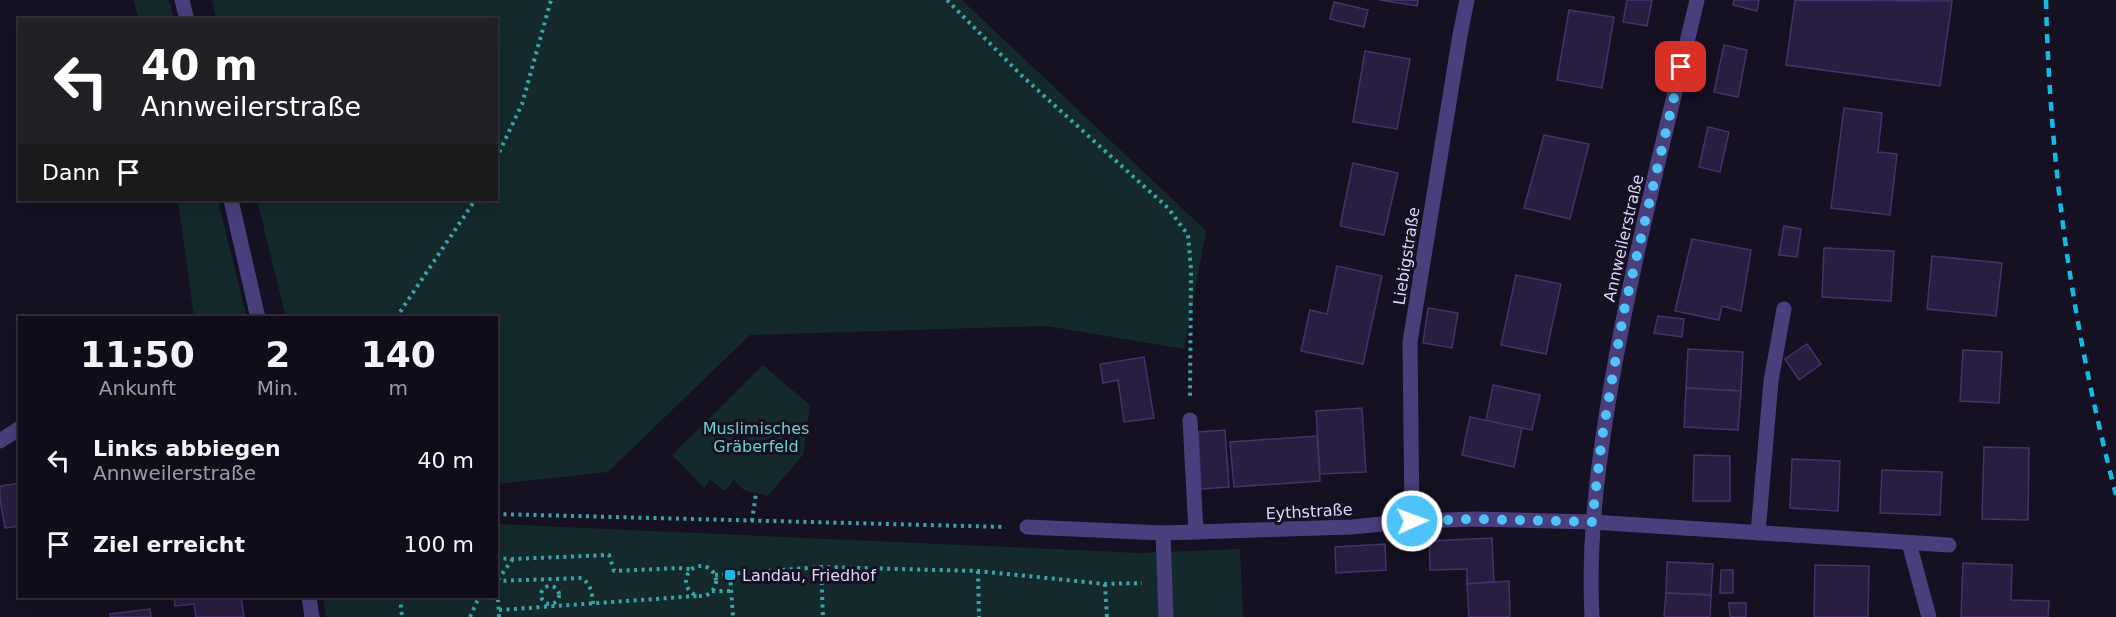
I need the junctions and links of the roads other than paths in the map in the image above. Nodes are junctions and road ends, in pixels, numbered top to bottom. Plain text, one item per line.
1 (182, 0) edge
2 (1467, 0) edge
3 (1697, 0) edge
4 (186, 18) edge
5 (231, 201) edge
6 (1784, 309) dead end
7 (258, 316) edge
8 (1190, 420) road end
9 (18, 429) edge
10 (0, 441) edge
11 (1412, 521) junction
12 (1592, 522) junction
13 (1026, 527) road end
14 (1196, 532) junction
15 (1163, 533) junction
16 (1758, 533) junction
17 (1909, 543) junction
18 (1949, 545) dead end
19 (309, 598) edge
20 (312, 617) edge
21 (1166, 617) edge
22 (1592, 617) edge
23 (1929, 617) edge

1 - 4 street
2 - 11 street, Liebigstraße
3 - 12 street, Annweilerstraße
5 - 7 street
6 - 16 street
8 - 14 street
9 - 10 street
11 - 12 street, Eythstraße
11 - 14 street, Eythstraße
12 - 16 street
12 - 22 street, Annweilerstraße
13 - 15 street, Eythstraße
14 - 15 street, Eythstraße
15 - 21 street
16 - 17 street
17 - 18 street
17 - 23 street
19 - 20 street

